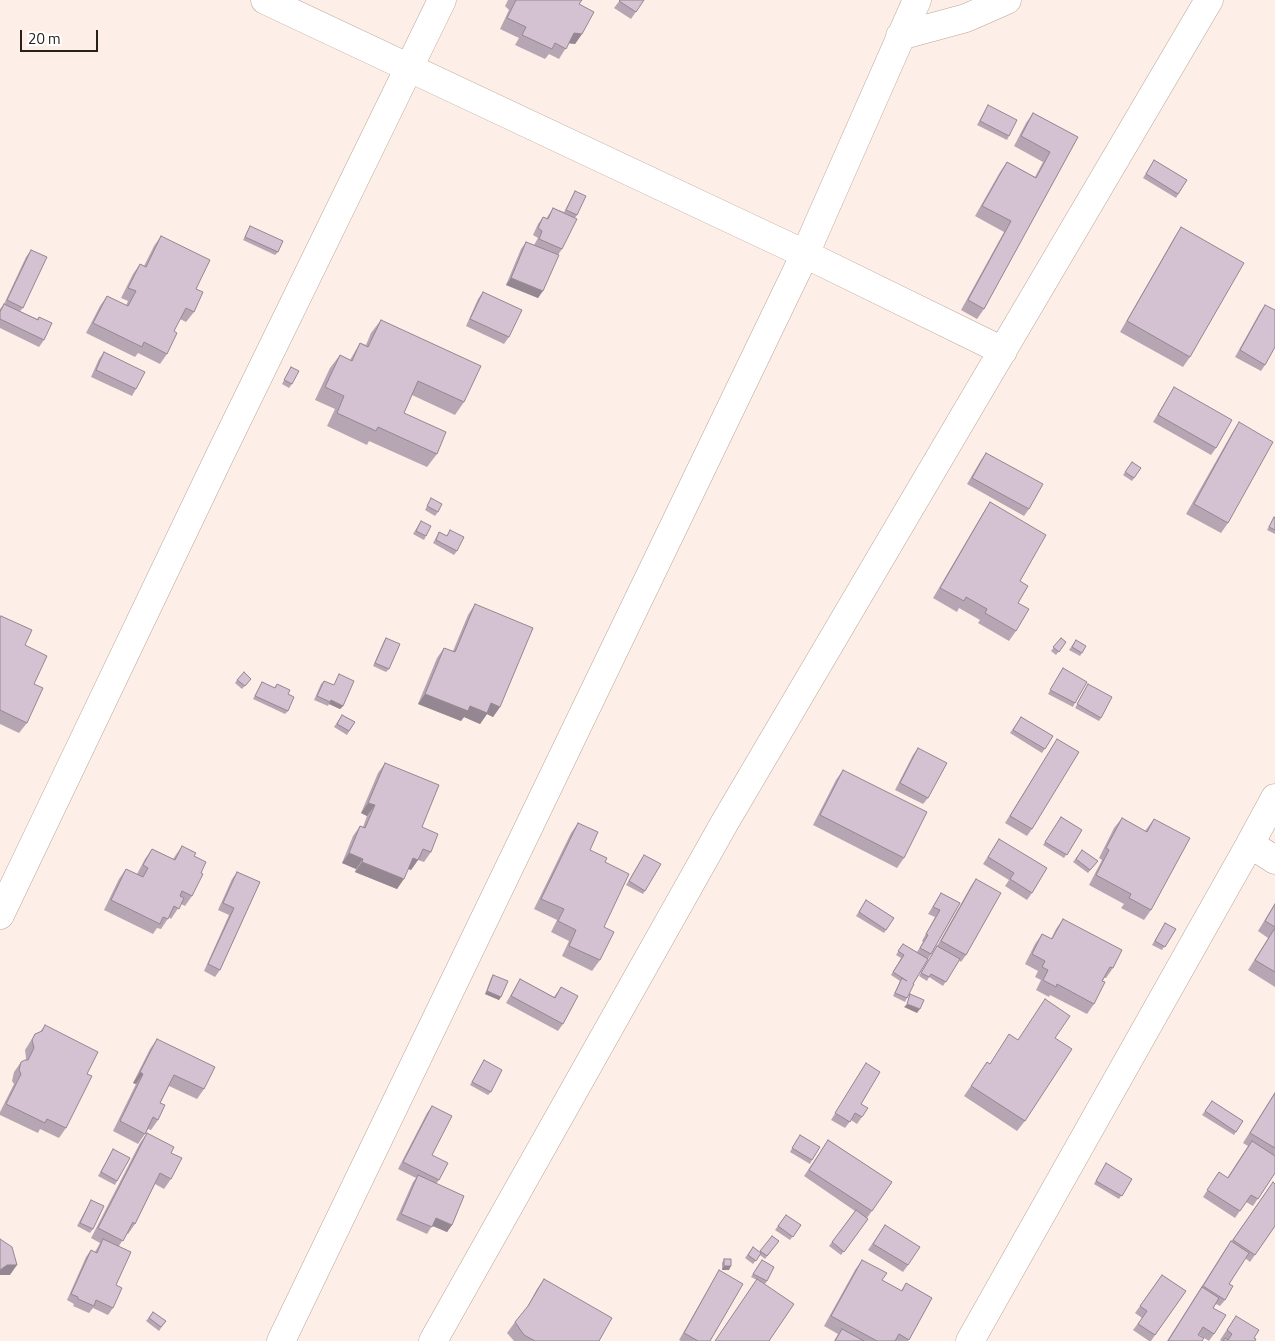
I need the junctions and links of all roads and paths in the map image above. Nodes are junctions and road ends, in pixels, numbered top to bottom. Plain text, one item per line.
1 (265, 0) edge
2 (442, 0) edge
3 (917, 0) edge
4 (1007, 0) edge
5 (1209, 0) edge
6 (900, 36) junction
7 (408, 67) junction
8 (805, 254) junction
9 (1003, 351) junction
10 (1275, 798) edge
11 (1250, 844) junction
12 (1275, 860) edge
13 (0, 915) edge
14 (281, 1341) edge
15 (433, 1341) edge
16 (970, 1341) edge

1 - 7 street
2 - 7 street
3 - 6 street
4 - 6 street
5 - 9 street
6 - 8 street
7 - 8 street
7 - 13 street
8 - 9 street
8 - 14 street
9 - 15 street
10 - 11 street
11 - 12 street
11 - 16 street

